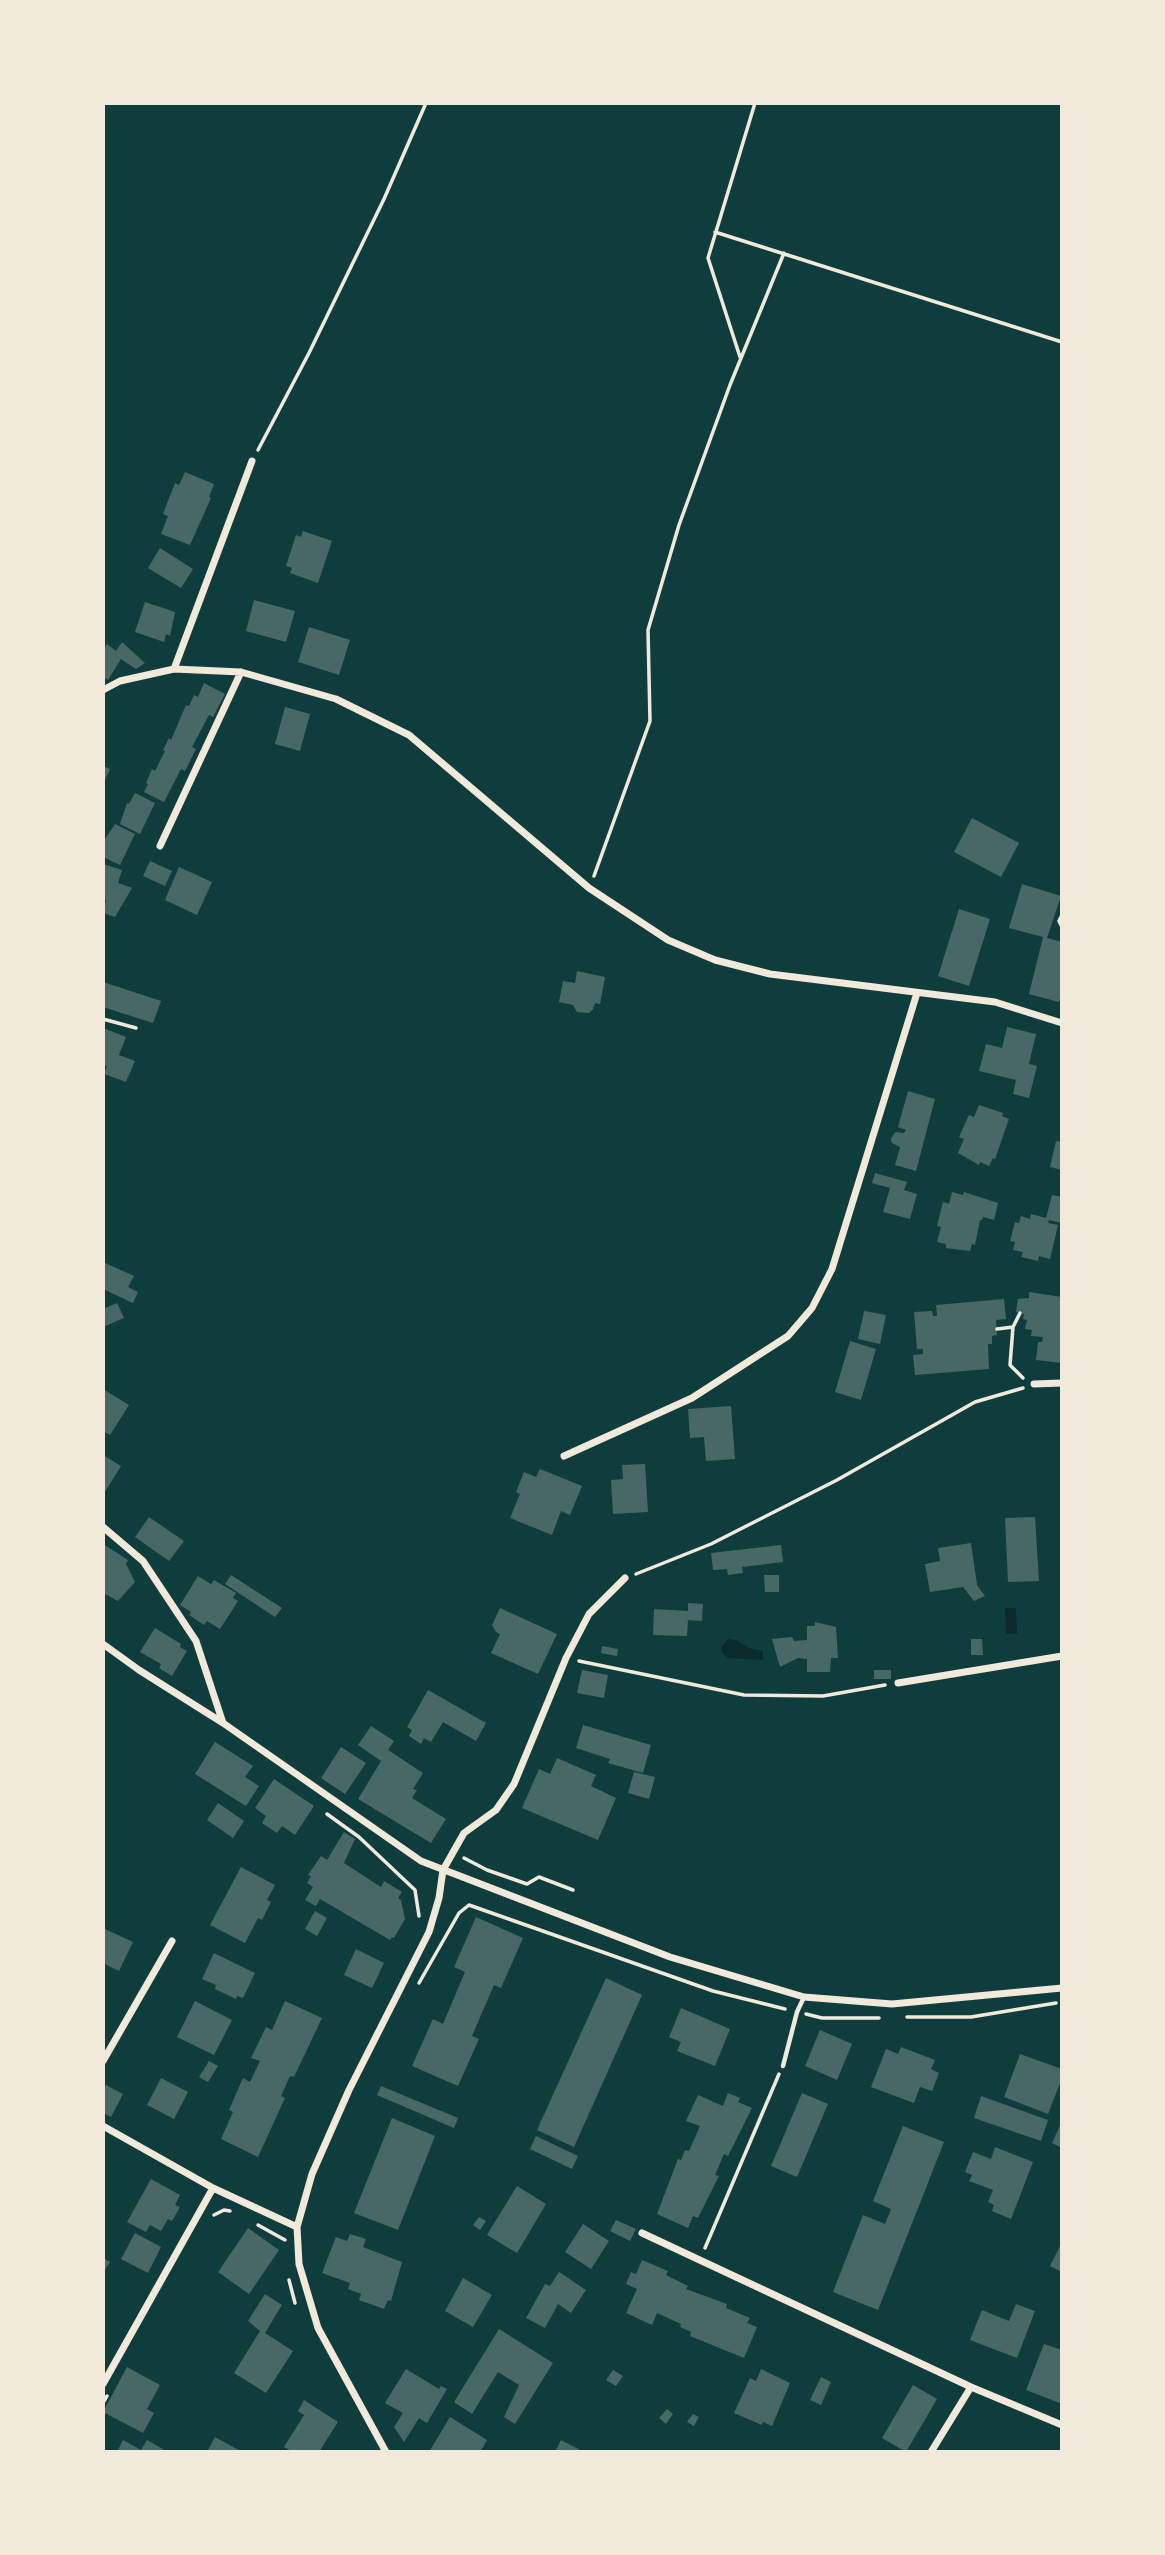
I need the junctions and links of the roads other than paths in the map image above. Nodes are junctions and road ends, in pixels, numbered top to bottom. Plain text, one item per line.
1 (252, 461) road end
2 (174, 669) junction
3 (241, 672) junction
4 (103, 690) edge
5 (160, 846) dead end
6 (917, 993) junction
7 (1062, 1023) edge
8 (1062, 1383) edge
9 (1034, 1384) road end
10 (564, 1456) dead end
11 (103, 1527) edge
12 (625, 1578) road end
13 (103, 1644) edge
14 (1062, 1656) edge
15 (898, 1683) road end
16 (223, 1723) junction
17 (443, 1870) junction
18 (172, 1941) dead end
19 (1062, 1988) edge
20 (804, 1997) junction
21 (103, 2061) edge
22 (783, 2066) road end
23 (103, 2126) edge
24 (213, 2188) junction
25 (297, 2227) junction
26 (642, 2233) dead end
27 (103, 2384) edge
28 (971, 2387) junction
29 (1062, 2426) edge
30 (386, 2452) edge
31 (931, 2452) edge

1 - 2 street
2 - 3 street
2 - 4 street
3 - 5 street
3 - 6 street
6 - 7 street
6 - 10 street
8 - 9 street
11 - 16 street
12 - 17 street
13 - 16 street
14 - 15 street
16 - 17 street
17 - 20 street
17 - 25 street
18 - 21 street
19 - 20 street
20 - 22 lane
23 - 24 street
24 - 25 street
24 - 27 street
25 - 30 street
26 - 28 street
28 - 29 street
28 - 31 street

